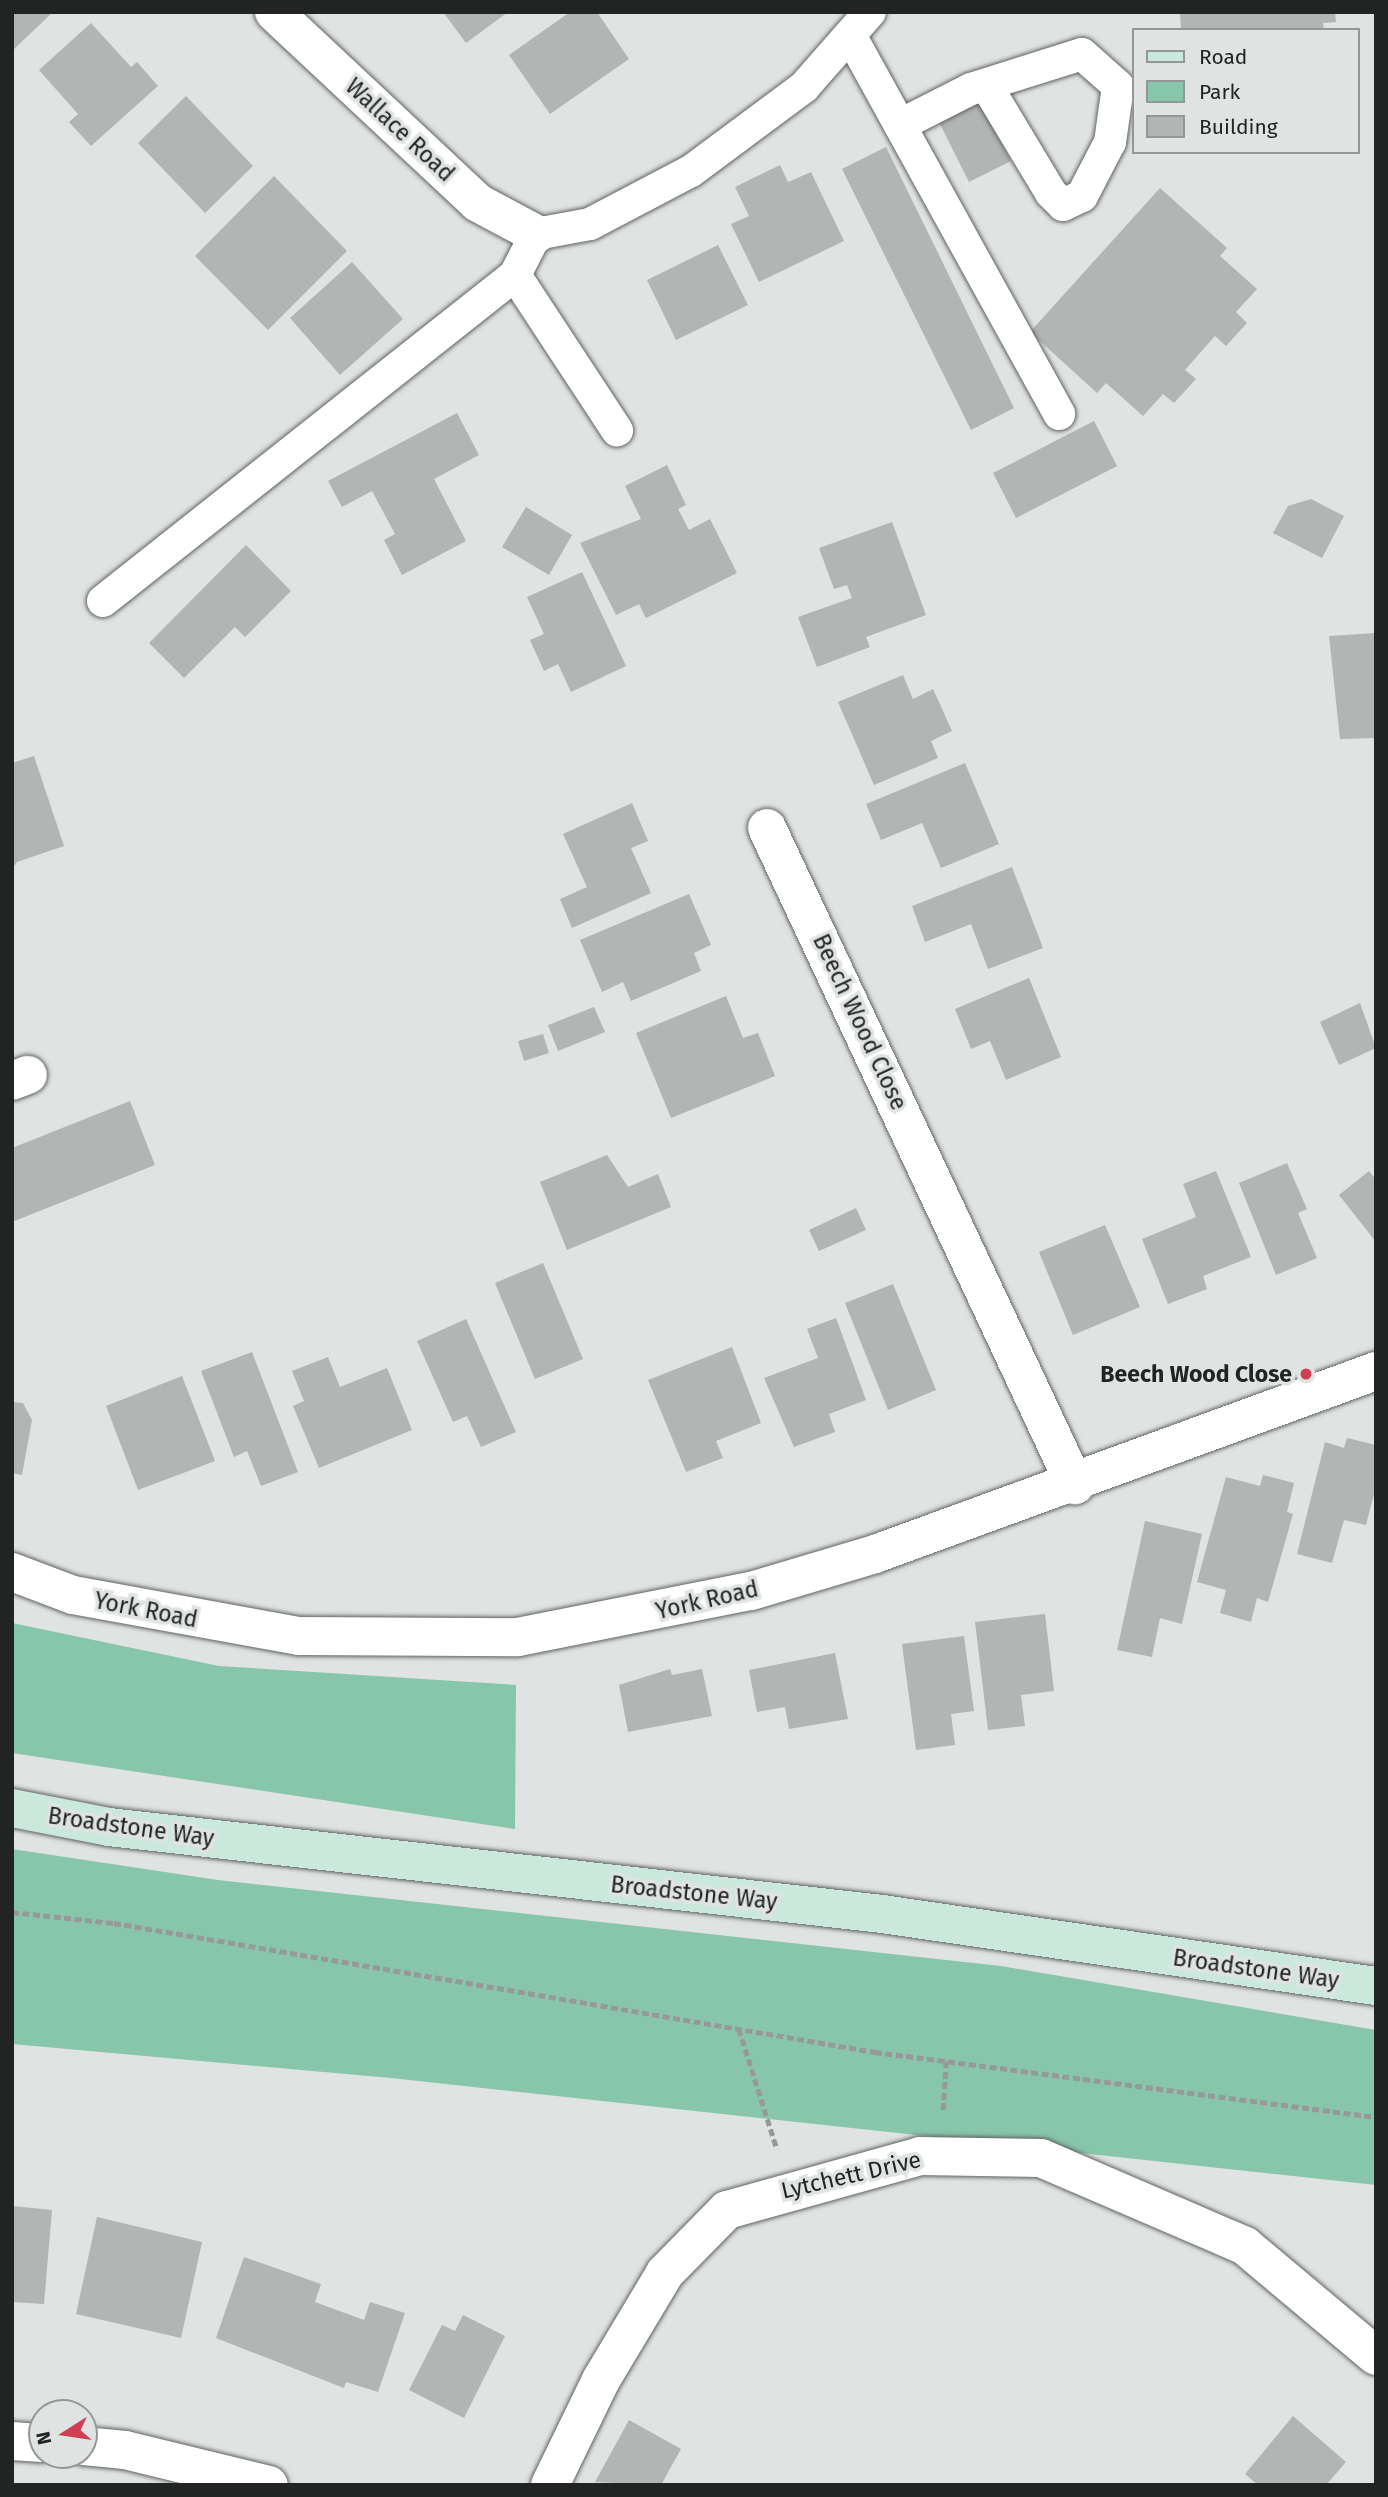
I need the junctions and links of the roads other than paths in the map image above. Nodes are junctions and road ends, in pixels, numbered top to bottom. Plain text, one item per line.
1 (274, 12) edge
2 (860, 23) edge
3 (986, 85) junction
4 (900, 125) junction
5 (537, 234) junction
6 (515, 275) junction
7 (1059, 414) dead end
8 (617, 430) dead end
9 (103, 601) dead end
10 (767, 828) dead end
11 (1376, 1371) edge
12 (1075, 1485) junction
13 (12, 1572) edge
14 (12, 1808) edge
15 (1376, 1986) edge
16 (1376, 2356) edge
17 (98, 2447) edge
18 (269, 2485) edge
19 (550, 2485) edge

1 - 5 street, Wallace Road
2 - 4 lane
2 - 5 lane
3 - 3 lane
3 - 4 lane
4 - 7 lane
5 - 6 lane
6 - 8 lane
6 - 9 lane
10 - 12 street, Beech Wood Close
11 - 12 street, York Road
12 - 13 street, York Road
14 - 15 street, Broadstone Way
16 - 19 street, Lytchett Drive
17 - 18 street

